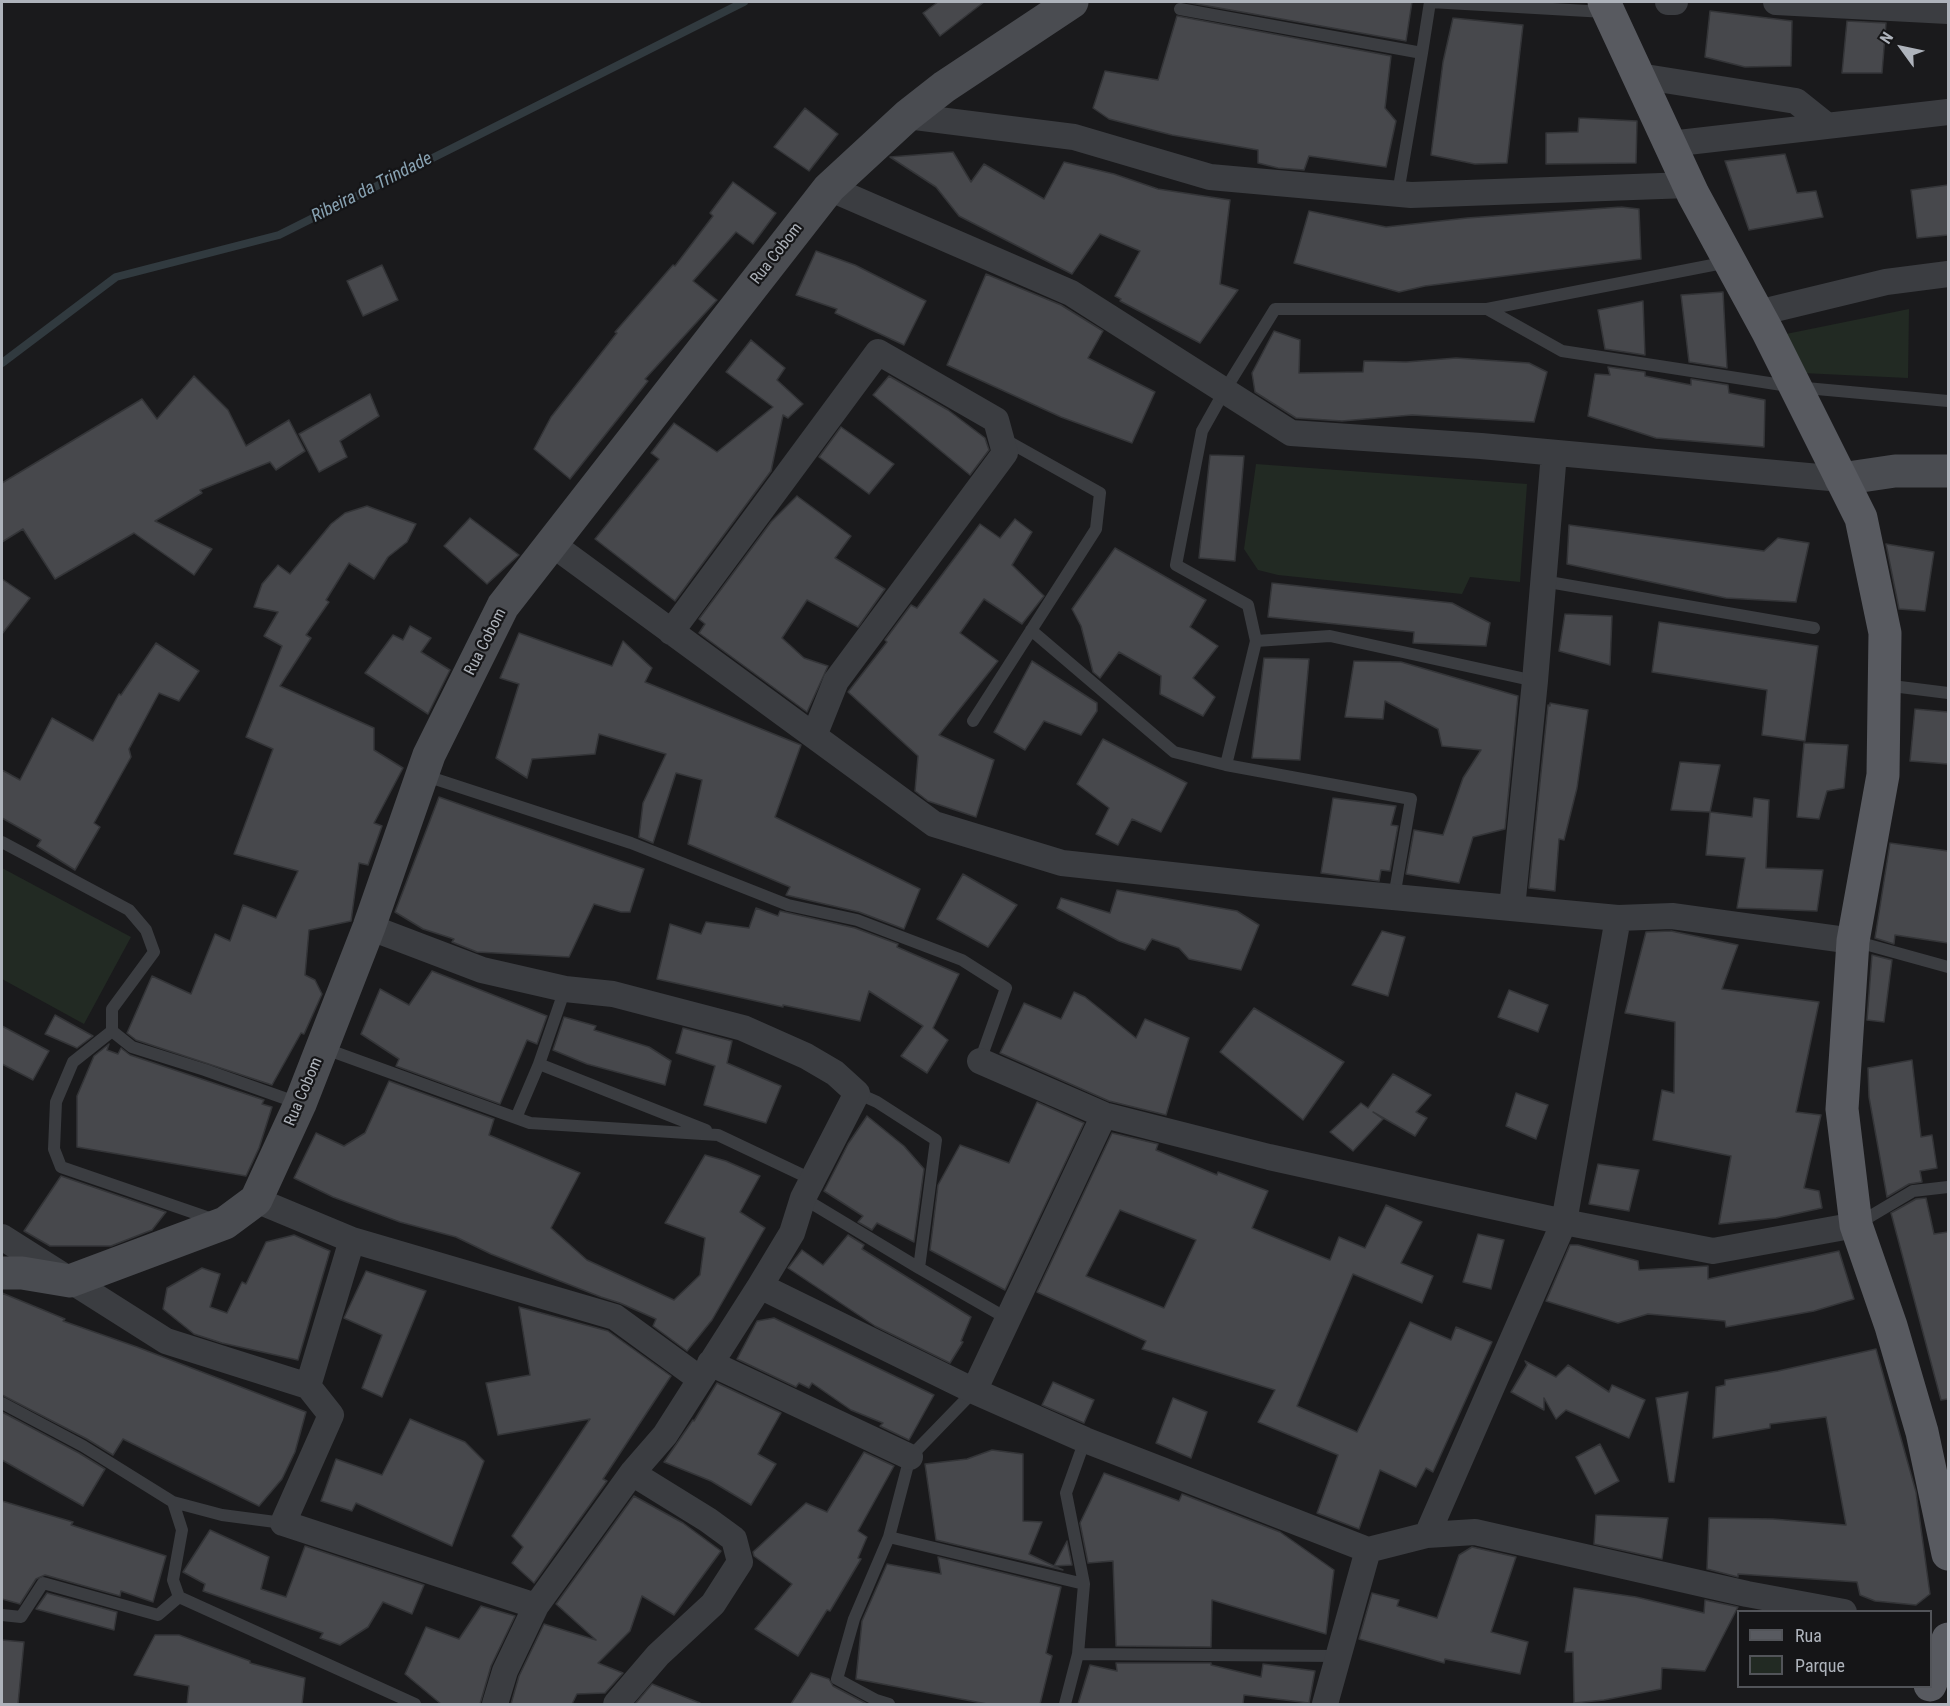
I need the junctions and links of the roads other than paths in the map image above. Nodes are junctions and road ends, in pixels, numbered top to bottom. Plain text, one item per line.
1 (1072, 2) edge
2 (1430, 2) edge
3 (1668, 2) edge
4 (1675, 2) edge
5 (1776, 2) edge
6 (1467, 3) edge
7 (1607, 7) edge
8 (1180, 9) dead end
9 (1948, 11) edge
10 (1422, 53) junction
11 (1639, 76) junction
12 (1948, 112) edge
13 (907, 117) junction
14 (1826, 125) junction
15 (1670, 144) junction
16 (1689, 185) junction
17 (829, 188) junction
18 (1398, 193) junction
19 (1730, 262) junction
20 (1948, 274) edge
21 (1487, 309) junction
22 (1758, 313) junction
23 (1795, 387) junction
24 (1225, 390) junction
25 (1948, 401) edge
26 (1001, 438) junction
27 (1554, 453) junction
28 (1948, 471) edge
29 (1841, 480) junction
30 (552, 544) junction
31 (1543, 581) junction
32 (1814, 628) dead end
33 (1031, 630) junction
34 (671, 632) junction
35 (1256, 641) junction
36 (1535, 681) junction
37 (1884, 685) junction
38 (1948, 693) edge
39 (973, 721) dead end
40 (814, 736) junction
41 (1226, 765) junction
42 (422, 774) junction
43 (2, 842) edge
44 (1394, 897) junction
45 (1512, 908) junction
46 (1618, 918) junction
47 (369, 927) junction
48 (1853, 941) junction
49 (1948, 967) edge
50 (565, 989) junction
51 (112, 1031) junction
52 (322, 1048) junction
53 (980, 1061) joint
54 (539, 1064) junction
55 (858, 1093) junction
56 (300, 1104) junction
57 (1104, 1115) junction
58 (516, 1118) junction
59 (718, 1135) junction
60 (1948, 1186) edge
61 (808, 1190) junction
62 (256, 1200) junction
63 (1564, 1222) junction
64 (225, 1223) junction
65 (1856, 1225) junction
66 (2, 1237) edge
67 (352, 1240) junction
68 (919, 1268) junction
69 (2, 1273) edge
70 (70, 1281) junction
71 (760, 1287) junction
72 (1008, 1319) junction
73 (705, 1371) junction
74 (308, 1386) junction
75 (974, 1390) junction
76 (2, 1403) edge
77 (1085, 1440) junction
78 (910, 1457) junction
79 (632, 1473) junction
80 (173, 1502) junction
81 (283, 1523) junction
82 (1427, 1535) junction
83 (889, 1537) junction
84 (1368, 1550) junction
85 (1948, 1554) edge
86 (1084, 1584) junction
87 (179, 1597) junction
88 (536, 1606) junction
89 (1838, 1610) edge
90 (2, 1616) edge
91 (1932, 1627) edge
92 (1948, 1630) edge
93 (1948, 1639) edge
94 (1078, 1654) junction
95 (1338, 1656) junction
96 (1932, 1681) edge
97 (1929, 1688) edge
98 (415, 1704) edge
99 (495, 1704) edge
100 (616, 1704) edge
101 (889, 1704) edge
102 (1065, 1704) edge
103 (1325, 1704) edge
104 (1920, 1704) edge

1 - 13 street, Rua Cobom
2 - 6 lane
2 - 10 lane
3 - 4 street
5 - 9 street
6 - 7 lane
7 - 11 main road
8 - 10 lane
10 - 18 lane
11 - 14 street
11 - 15 main road
12 - 14 street
13 - 17 street, Rua Cobom
13 - 18 street
14 - 15 street
15 - 16 main road
16 - 18 street
16 - 19 main road
17 - 24 street
17 - 30 street, Rua Cobom
19 - 21 lane
19 - 22 main road
20 - 22 street
21 - 23 lane
21 - 24 lane
22 - 23 main road
23 - 25 lane
23 - 29 main road
24 - 27 street
24 - 35 lane
26 - 33 lane
26 - 34 street
26 - 40 street
27 - 29 street
27 - 31 street
28 - 29 street
29 - 37 main road
30 - 34 street
30 - 42 street, Rua Cobom
31 - 32 lane
31 - 36 street
33 - 39 lane
33 - 41 lane
34 - 40 street
35 - 36 lane
35 - 41 lane
36 - 45 street
37 - 38 lane
37 - 48 main road
40 - 44 street
41 - 44 lane
42 - 47 street, Rua Cobom
42 - 53 lane
43 - 51 lane
44 - 45 street
45 - 46 street
46 - 48 street
46 - 63 street
47 - 50 street
47 - 52 street, Rua Cobom
48 - 49 lane
48 - 65 main road
50 - 54 lane
50 - 55 street
51 - 56 lane
51 - 64 lane
52 - 56 street, Rua Cobom
52 - 58 lane
53 - 57 street
54 - 58 lane
54 - 59 lane
55 - 61 street
55 - 68 lane
56 - 62 street, Rua Cobom
57 - 63 street
57 - 72 street
58 - 59 lane
59 - 61 lane
60 - 65 lane
61 - 68 lane
61 - 71 street
62 - 64 street, Rua Cobom
62 - 67 street
63 - 65 street
63 - 82 street
64 - 70 street, Rua Cobom
65 - 85 main road
66 - 70 street
67 - 73 street
67 - 74 street
68 - 72 lane
69 - 70 street, Rua Cobom
70 - 74 street
71 - 73 street
71 - 75 street
72 - 75 street
73 - 78 street
73 - 79 street
74 - 81 street
75 - 77 street
75 - 78 lane
76 - 80 lane
77 - 84 street
77 - 86 lane
78 - 83 lane
79 - 88 street
79 - 100 street
80 - 81 lane
80 - 87 lane
81 - 88 street
82 - 84 street
82 - 89 street
83 - 86 lane
83 - 101 lane
84 - 95 street
86 - 94 lane
87 - 90 lane
87 - 98 lane
88 - 99 street
91 - 92 street
93 - 96 main road
94 - 95 lane
94 - 102 lane
95 - 103 street
97 - 104 main road

